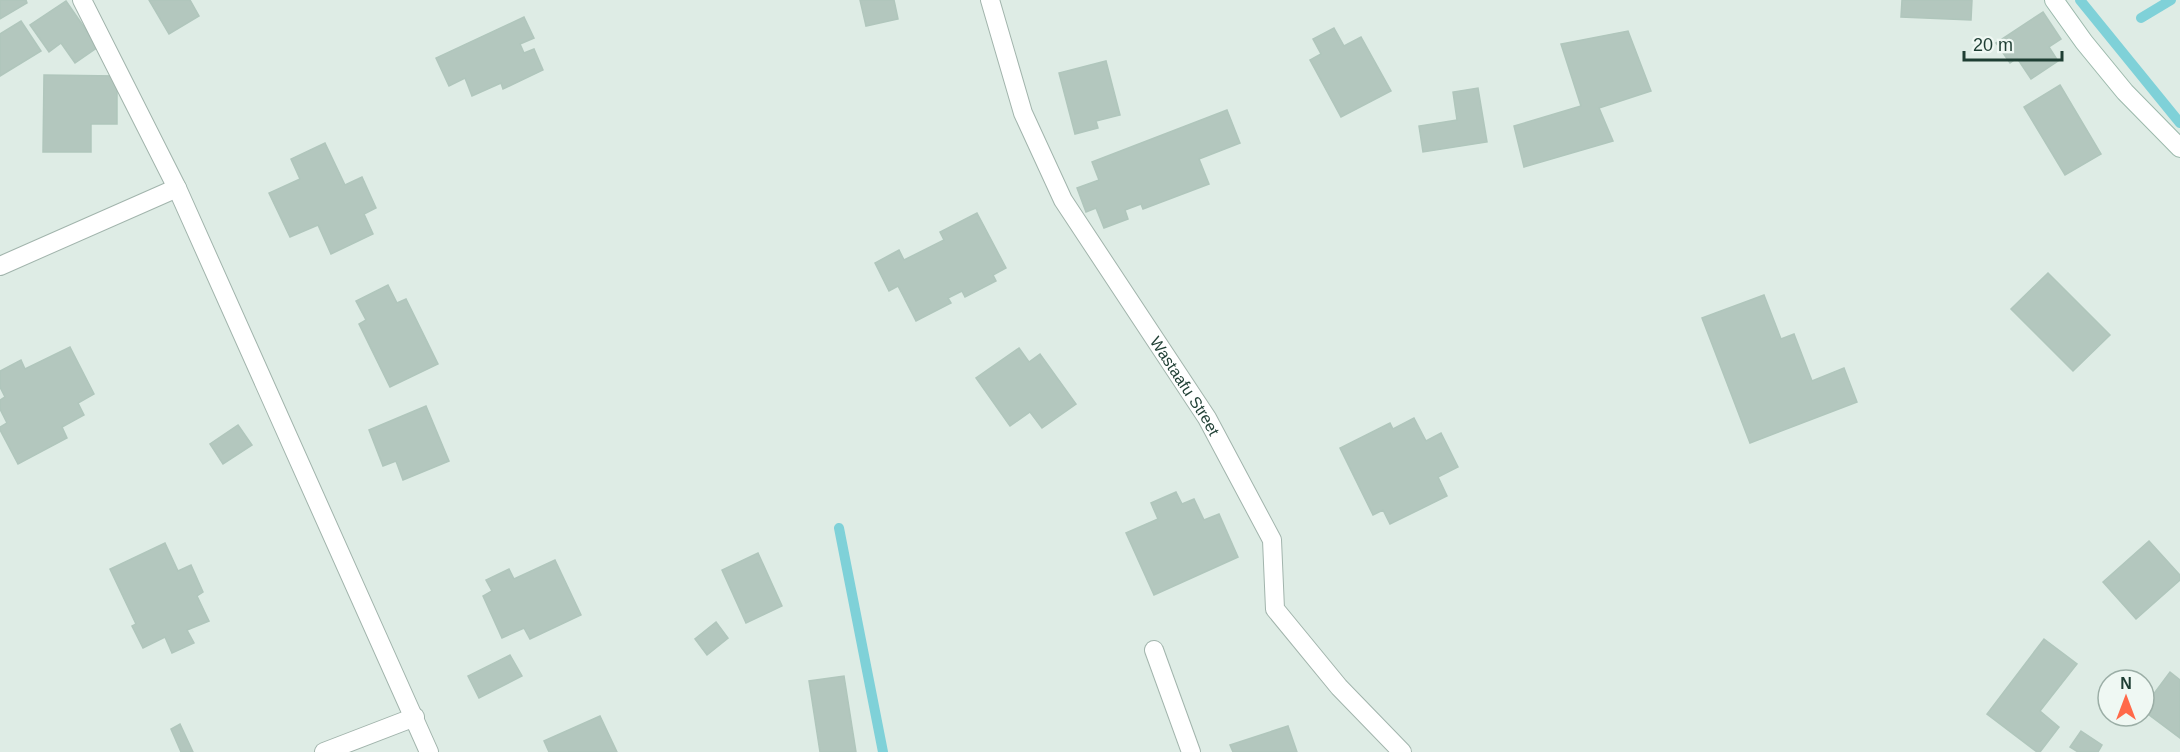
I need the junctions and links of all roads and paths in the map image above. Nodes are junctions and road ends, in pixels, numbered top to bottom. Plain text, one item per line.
1 (82, 0) edge
2 (990, 0) edge
3 (2054, 0) edge
4 (2180, 148) edge
5 (177, 188) junction
6 (0, 266) edge
7 (1154, 650) dead end
8 (415, 717) junction
9 (324, 752) edge
10 (429, 752) edge
11 (1191, 752) edge
12 (1402, 752) edge

1 - 5 street
2 - 12 street, Wastaafu Street
3 - 4 street
5 - 6 street
5 - 8 street
7 - 11 street
8 - 9 street
8 - 10 street

